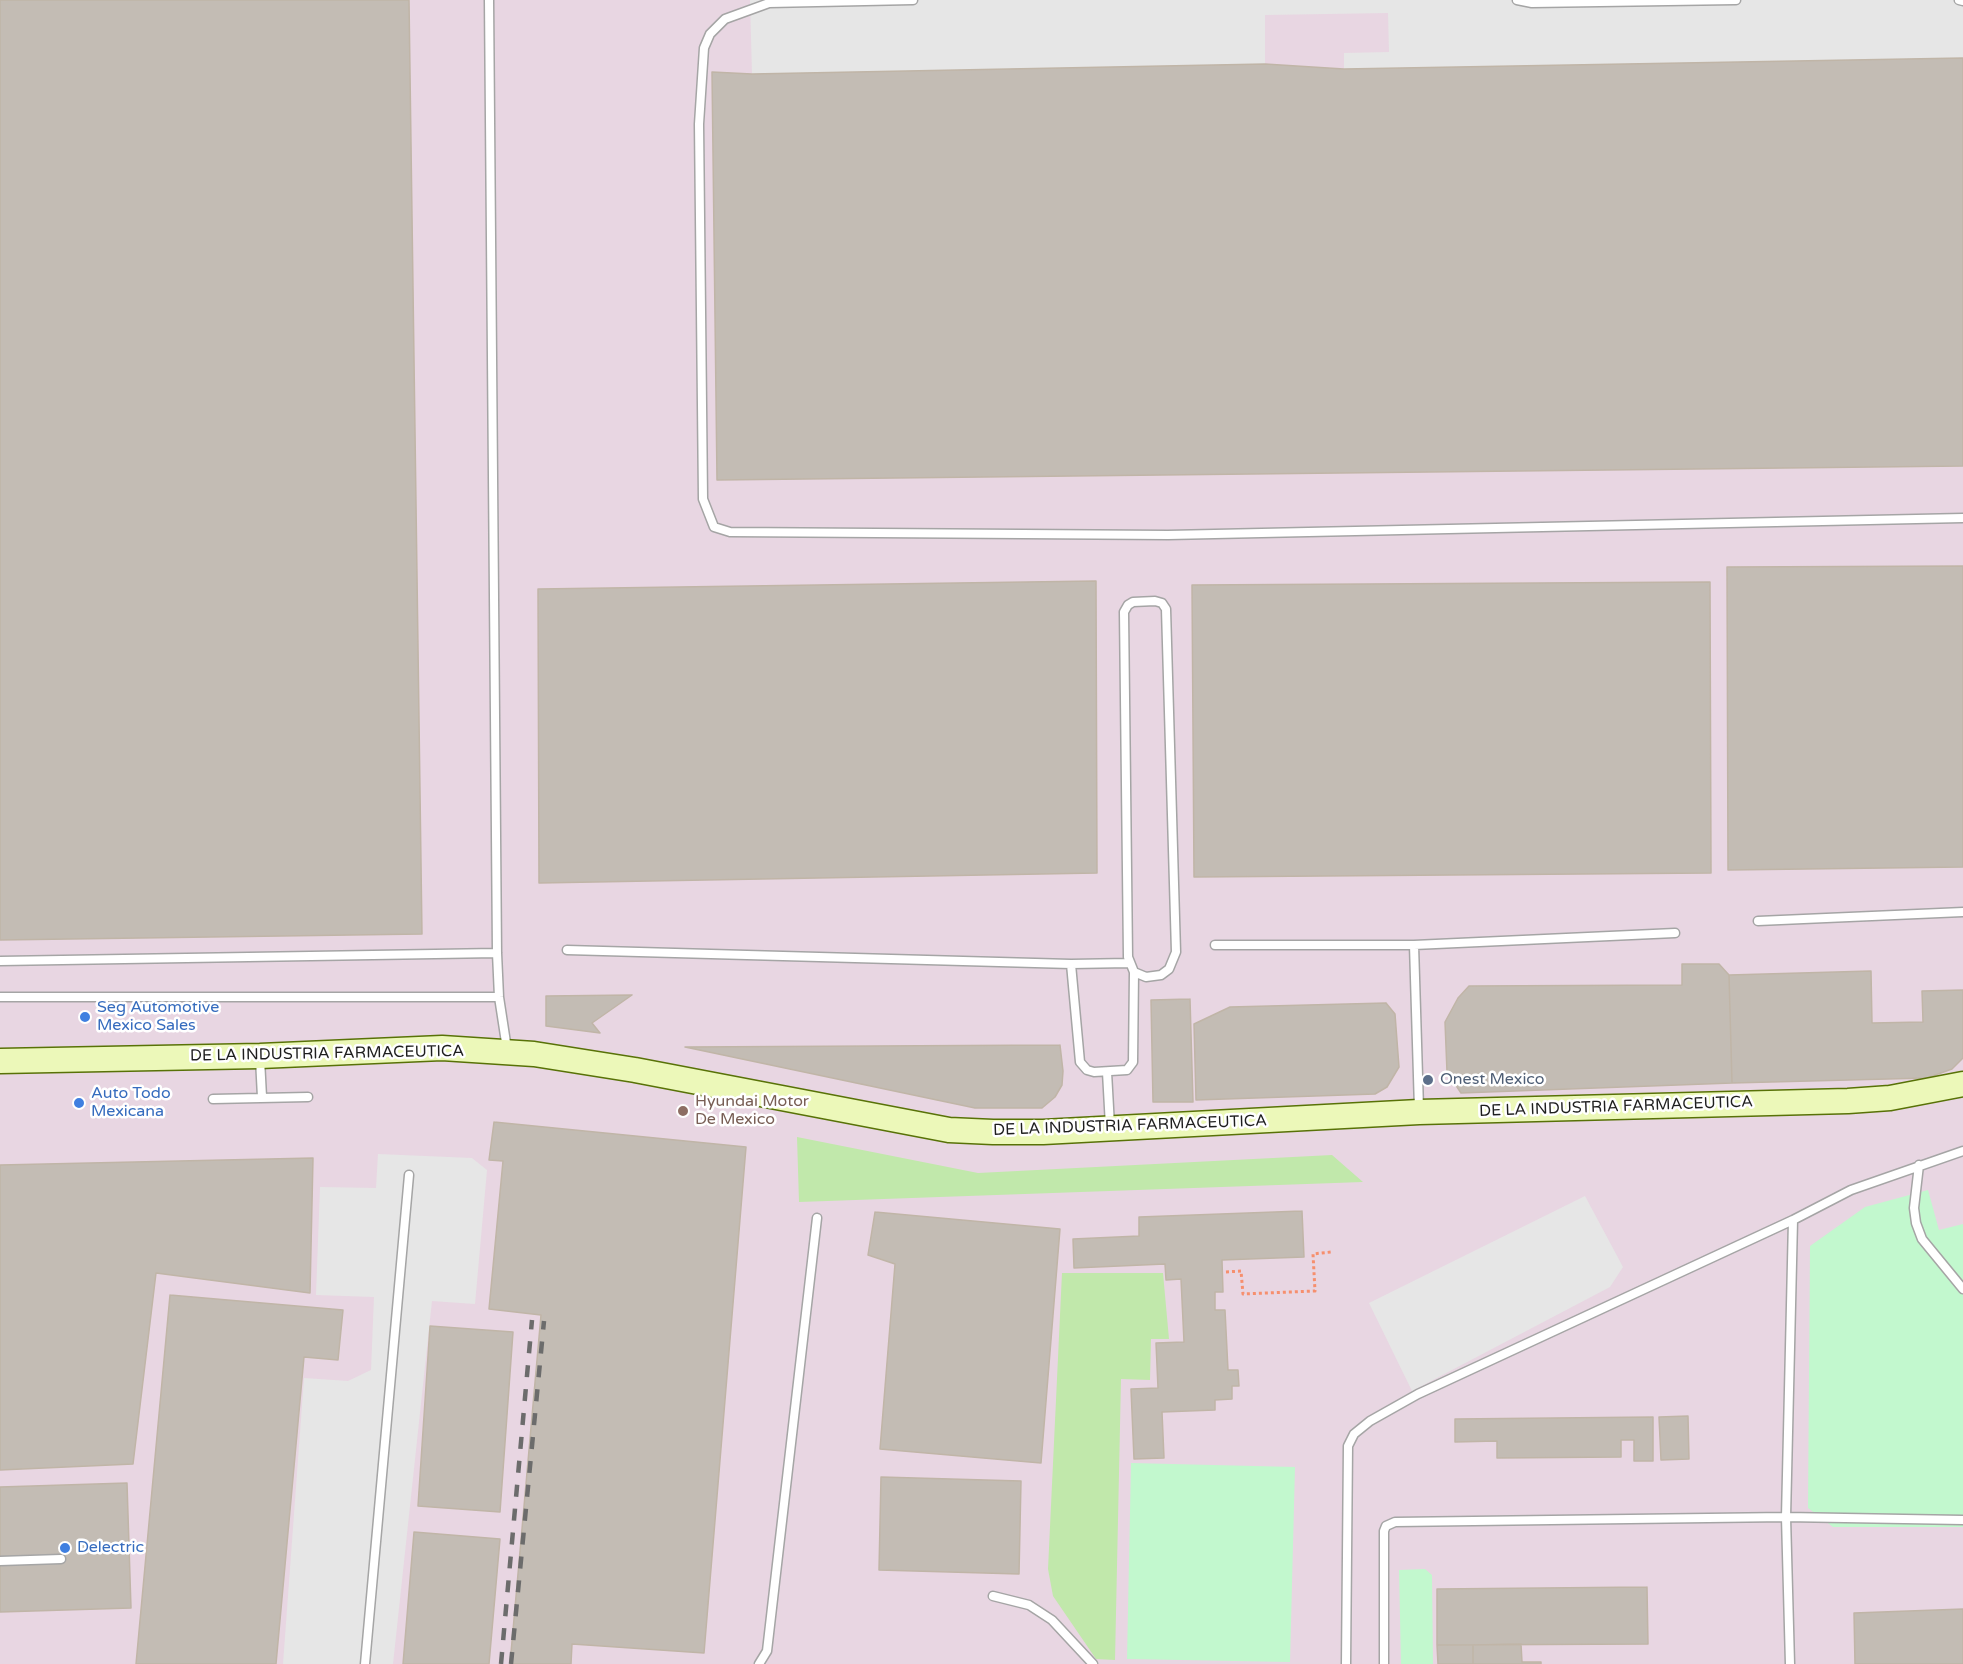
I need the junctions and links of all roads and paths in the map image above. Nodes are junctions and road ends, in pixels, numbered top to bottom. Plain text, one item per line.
1 (489, 0) edge
2 (913, 0) edge
3 (1517, 0) edge
4 (1736, 0) edge
5 (1963, 518) edge
6 (1963, 912) edge
7 (1758, 921) dead end
8 (1675, 933) dead end
9 (1215, 945) dead end
10 (1414, 945) junction
11 (567, 950) dead end
12 (497, 953) junction
13 (0, 961) edge
14 (1129, 963) junction
15 (1071, 964) junction
16 (1134, 972) junction
17 (0, 997) edge
18 (499, 997) junction
19 (507, 1054) junction
20 (260, 1056) junction
21 (0, 1061) edge
22 (1107, 1072) junction
23 (1953, 1087) edge
24 (262, 1097) junction
25 (308, 1097) dead end
26 (213, 1099) dead end
27 (1419, 1112) junction
28 (1110, 1128) junction
29 (1963, 1150) edge
30 (1919, 1165) junction
31 (409, 1175) dead end
32 (817, 1218) dead end
33 (1793, 1220) junction
34 (1331, 1252) dead end
35 (1226, 1272) dead end
36 (1963, 1289) edge
37 (1786, 1517) junction
38 (1963, 1520) edge
39 (61, 1559) dead end
40 (0, 1562) edge
41 (993, 1596) dead end
42 (365, 1664) edge
43 (759, 1664) edge
44 (1093, 1664) edge
45 (1346, 1664) edge
46 (1384, 1664) edge
47 (1790, 1664) edge

1 - 12 lane
2 - 5 lane
3 - 4 lane
6 - 7 lane
8 - 10 lane
9 - 10 lane
10 - 27 lane
11 - 15 lane
12 - 13 lane
12 - 18 lane
14 - 15 lane
14 - 16 lane
14 - 16 lane
15 - 22 lane
16 - 22 lane
17 - 18 lane
18 - 19 lane
19 - 20 main road, DE LA INDUSTRIA FARMACEUTICA
19 - 28 main road, DE LA INDUSTRIA FARMACEUTICA
20 - 21 main road, DE LA INDUSTRIA FARMACEUTICA
20 - 24 lane
22 - 28 lane
23 - 27 main road, DE LA INDUSTRIA FARMACEUTICA
24 - 25 lane
24 - 26 lane
27 - 28 main road, DE LA INDUSTRIA FARMACEUTICA
29 - 30 lane
30 - 33 lane
30 - 36 lane
31 - 42 lane
32 - 43 lane
33 - 37 lane
33 - 45 lane
34 - 35 path
37 - 38 lane
37 - 46 lane
37 - 47 lane
39 - 40 lane
41 - 44 lane

